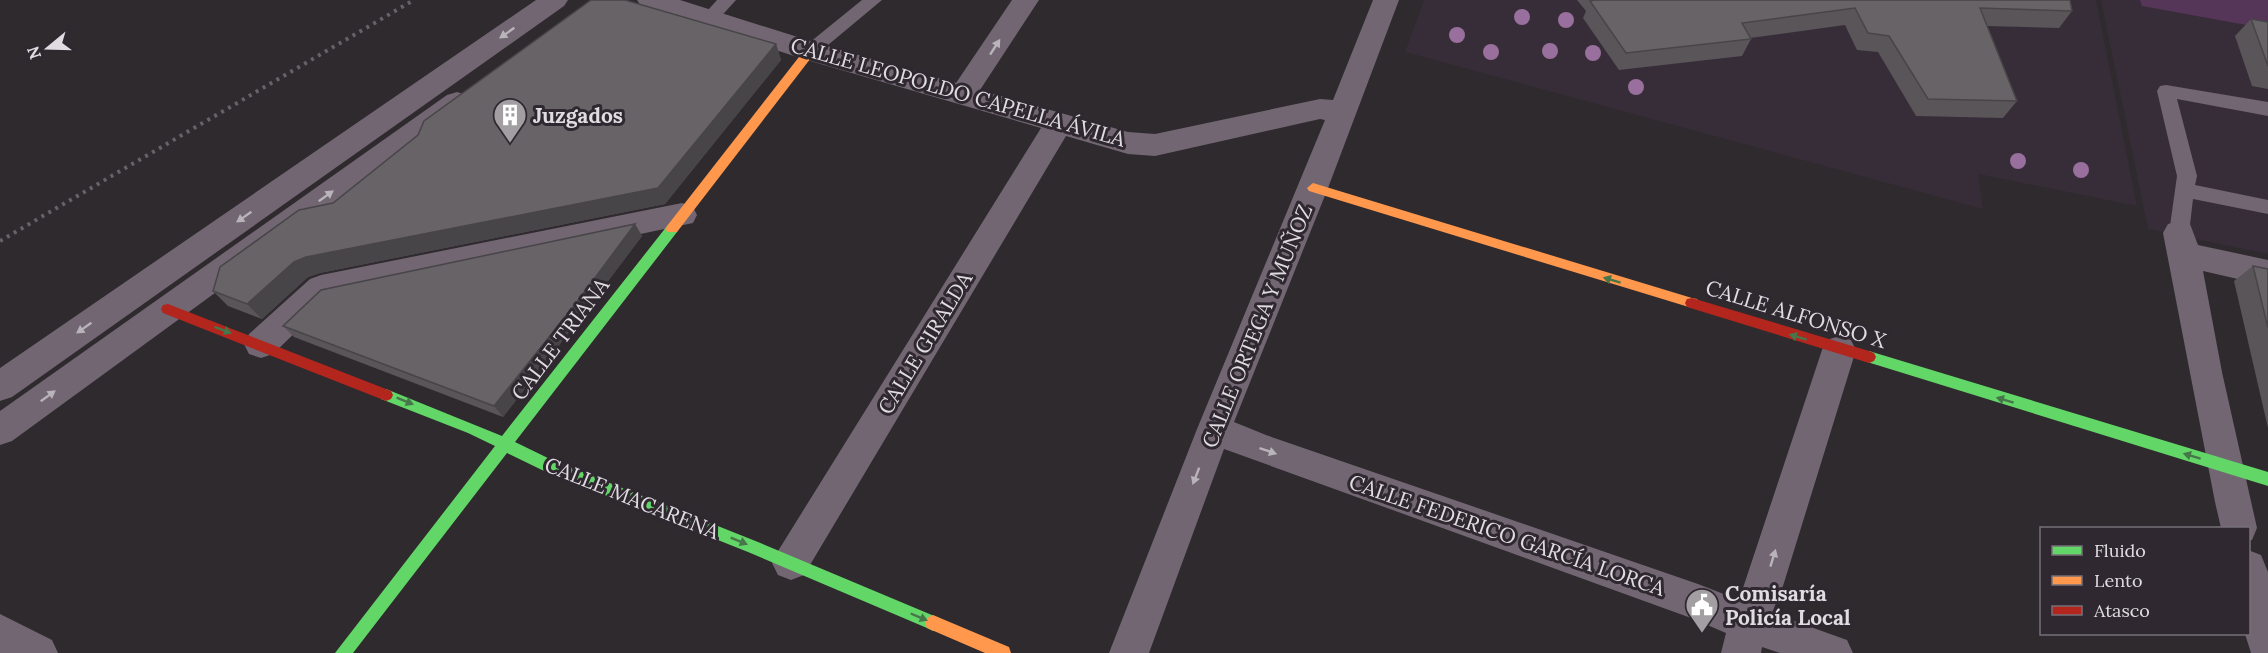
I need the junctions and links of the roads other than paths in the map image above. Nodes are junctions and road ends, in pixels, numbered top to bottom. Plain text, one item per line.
1 (650, 0) edge
2 (873, 0) edge
3 (1026, 0) edge
4 (1386, 0) edge
5 (569, 6) edge
6 (718, 9) edge
7 (810, 51) junction
8 (963, 94) junction
9 (2268, 110) edge
10 (1341, 112) junction
11 (1059, 123) junction
12 (1313, 188) junction
13 (2185, 190) junction
14 (2268, 207) edge
15 (682, 215) junction
16 (2182, 244) junction
17 (2268, 273) edge
18 (168, 309) junction
19 (261, 344) junction
20 (1839, 350) junction
21 (0, 387) edge
22 (1214, 429) junction
23 (0, 430) edge
24 (505, 445) junction
25 (2224, 466) junction
26 (2268, 479) edge
27 (2239, 527) edge
28 (791, 563) junction
29 (2250, 575) edge
30 (1744, 638) edge
31 (2268, 648) edge
32 (343, 653) edge
33 (1003, 653) edge
34 (1129, 653) edge
35 (1833, 653) edge

1 - 6 street, CALLE LEOPOLDO CAPELLA ÁVILA
2 - 7 lane
8 -> 3 street
4 - 10 street, CALLE ORTEGA Y MUÑOZ
18 -> 5 street
5 -> 21 street
6 - 7 street, CALLE LEOPOLDO CAPELLA ÁVILA
7 - 8 street, CALLE LEOPOLDO CAPELLA ÁVILA
7 - 15 street, CALLE TRIANA
8 - 11 street, CALLE LEOPOLDO CAPELLA ÁVILA
9 - 13 lane
10 - 11 street, CALLE LEOPOLDO CAPELLA ÁVILA
10 - 12 street, CALLE ORTEGA Y MUÑOZ
11 - 28 street, CALLE GIRALDA
20 -> 12 street, CALLE ALFONSO X
12 - 22 street, CALLE ORTEGA Y MUÑOZ
13 - 14 lane
13 - 16 lane
15 - 19 street
15 - 24 street, CALLE TRIANA
16 - 17 street
16 - 25 street
18 -> 19 street, CALLE MACARENA
23 -> 18 street
19 -> 24 street, CALLE MACARENA
25 -> 20 street, CALLE ALFONSO X
30 -> 20 street
22 -> 30 street, CALLE FEDERICO GARCÍA LORCA
22 -> 34 street, CALLE ORTEGA Y MUÑOZ
24 -> 28 street, CALLE MACARENA
24 - 32 street, CALLE TRIANA
25 - 26 street, CALLE ALFONSO X
25 - 27 street
28 -> 33 street, CALLE MACARENA
29 - 31 street
30 - 35 street, CALLE FEDERICO GARCÍA LORCA

